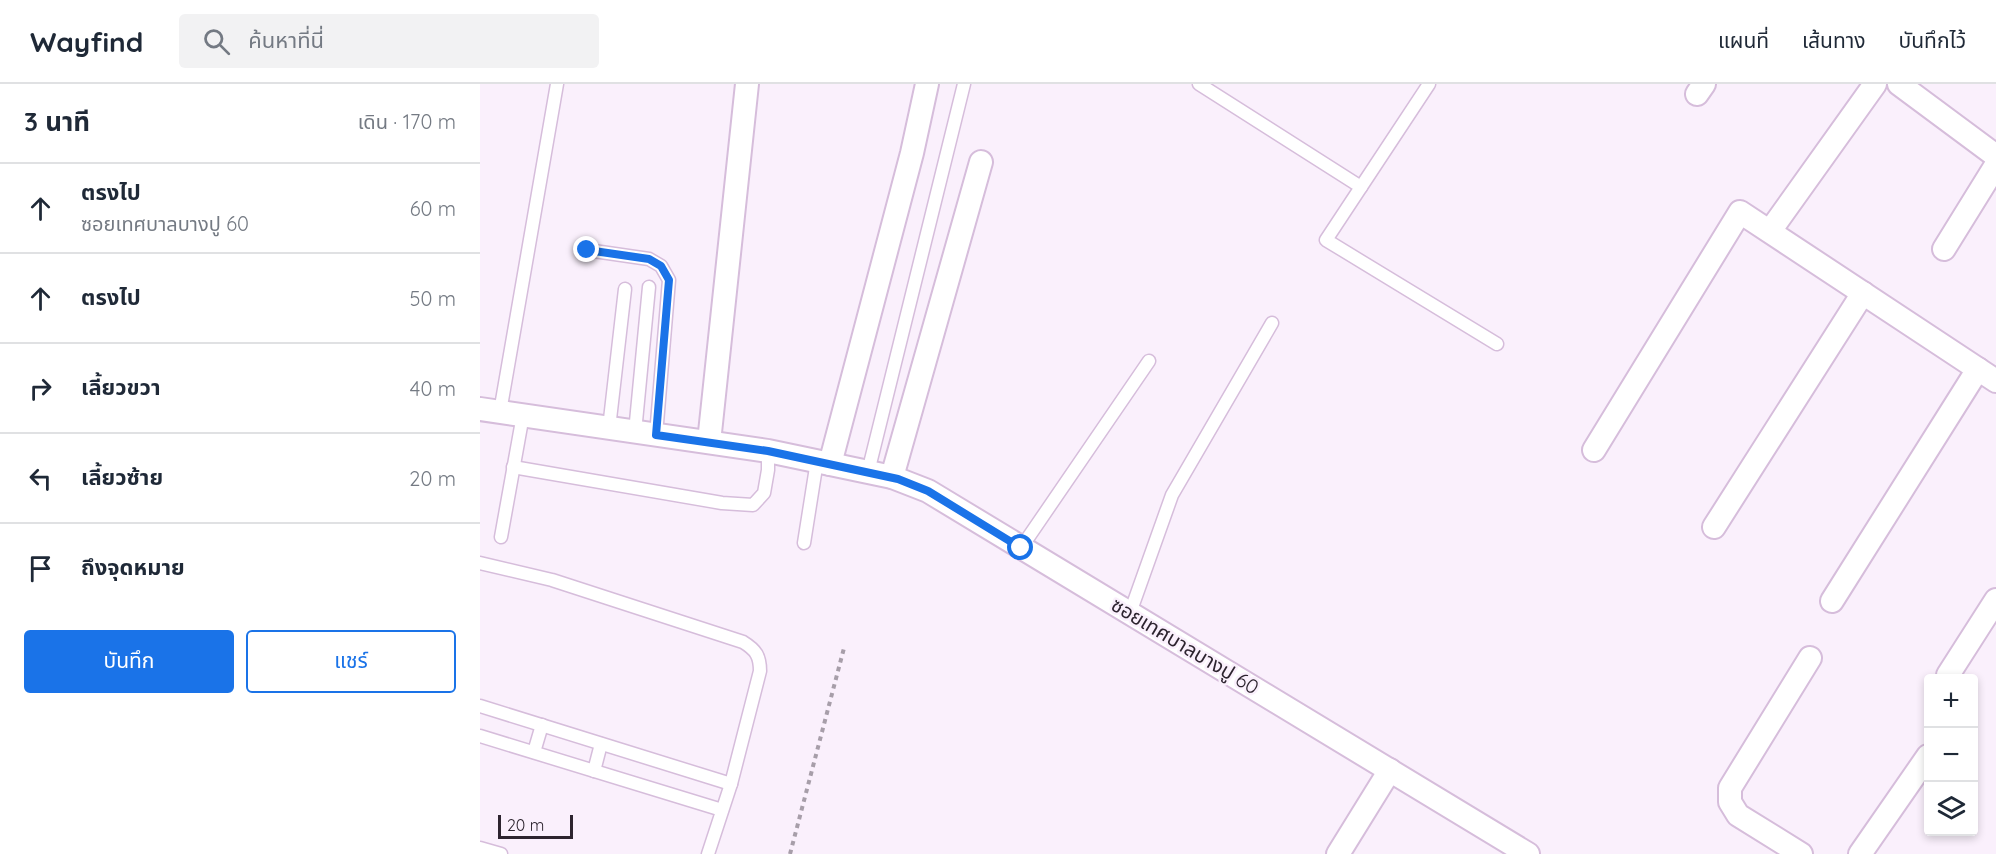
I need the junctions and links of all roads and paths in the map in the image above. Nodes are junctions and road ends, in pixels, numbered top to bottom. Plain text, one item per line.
1 (557, 84) edge
2 (747, 84) edge
3 (927, 84) edge
4 (964, 84) edge
5 (1198, 84) edge
6 (1430, 84) edge
7 (1875, 84) edge
8 (1899, 84) edge
9 (1996, 156) edge
10 (981, 162) dead end
11 (1996, 165) edge
12 (1361, 188) junction
13 (1770, 231) junction
14 (1944, 249) dead end
15 (587, 250) dead end
16 (649, 287) dead end
17 (625, 289) dead end
18 (1863, 293) junction
19 (1272, 323) dead end
20 (1497, 344) dead end
21 (1149, 361) dead end
22 (1987, 375) edge
23 (490, 411) edge
24 (523, 415) junction
25 (609, 428) junction
26 (645, 433) junction
27 (709, 442) junction
28 (1594, 450) dead end
29 (768, 451) junction
30 (824, 462) junction
31 (513, 467) junction
32 (868, 472) junction
33 (892, 477) junction
34 (1714, 527) dead end
35 (501, 537) dead end
36 (804, 543) dead end
37 (1021, 548) junction
38 (480, 563) edge
39 (1996, 600) edge
40 (1832, 601) dead end
41 (1130, 614) junction
42 (844, 648) dead end
43 (1810, 658) dead end
44 (1949, 674) edge
45 (480, 706) edge
46 (542, 725) junction
47 (480, 736) edge
48 (601, 744) junction
49 (534, 752) junction
50 (1924, 763) edge
51 (1390, 770) junction
52 (594, 771) junction
53 (731, 784) junction
54 (722, 810) junction
55 (1500, 847) edge
56 (480, 848) edge
57 (501, 854) edge
58 (708, 854) edge
59 (790, 854) edge
60 (1338, 854) edge
61 (1528, 854) edge
62 (1801, 854) edge
63 (1860, 854) edge

1 - 23 lane
2 - 27 street
3 - 30 street
4 - 32 lane
5 - 12 lane
6 - 12 lane
7 - 13 street
8 - 9 street
10 - 33 street
11 - 14 street
12 - 20 lane
13 - 18 street
13 - 28 street
15 - 26 lane
16 - 26 lane
17 - 25 lane
18 - 22 street
18 - 34 street
19 - 41 lane
21 - 37 lane
22 - 40 street
23 - 24 street, ซอยเทศบาลบางปู 60
24 - 25 street, ซอยเทศบาลบางปู 60
24 - 31 lane
25 - 26 street, ซอยเทศบาลบางปู 60
26 - 27 street, ซอยเทศบาลบางปู 60
27 - 29 street, ซอยเทศบาลบางปู 60
29 - 30 street, ซอยเทศบาลบางปู 60
29 - 31 lane
30 - 32 street, ซอยเทศบาลบางปู 60
30 - 36 lane
31 - 35 lane
32 - 33 street, ซอยเทศบาลบางปู 60
33 - 37 street, ซอยเทศบาลบางปู 60
37 - 41 street, ซอยเทศบาลบางปู 60
38 - 53 lane
39 - 44 street
41 - 51 street, ซอยเทศบาลบางปู 60
42 - 59 path
43 - 62 street
45 - 46 lane
46 - 48 lane
46 - 49 lane
47 - 49 lane
48 - 52 lane
48 - 53 lane
49 - 52 lane
50 - 63 street
51 - 55 street, ซอยเทศบาลบางปู 60
51 - 60 street
52 - 54 lane
53 - 54 lane
54 - 58 lane
55 - 61 street, ซอยเทศบาลบางปู 60
56 - 57 lane

